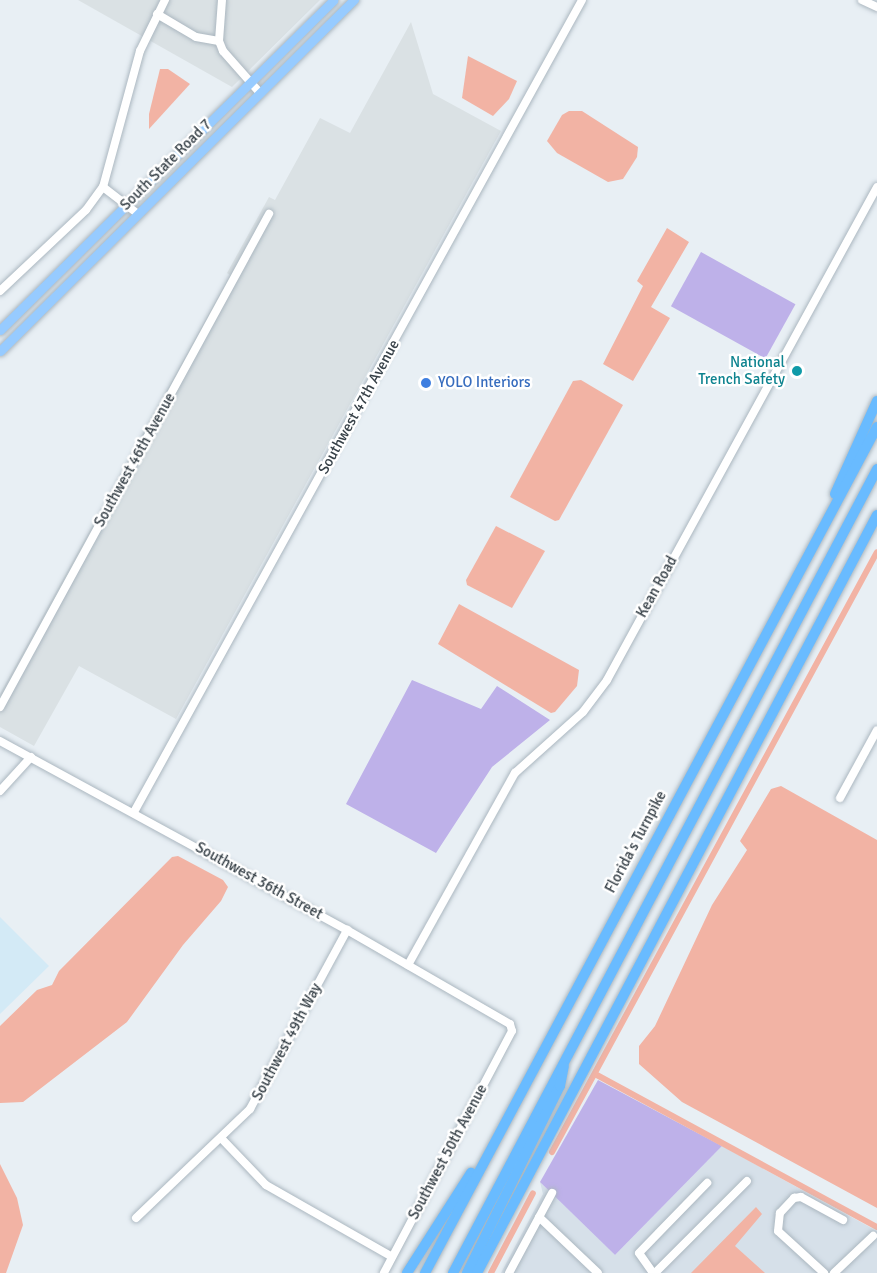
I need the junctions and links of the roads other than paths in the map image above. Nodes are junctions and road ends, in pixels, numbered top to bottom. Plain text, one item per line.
1 (165, 0) edge
2 (222, 0) edge
3 (333, 0) edge
4 (354, 0) edge
5 (582, 0) edge
6 (862, 0) edge
7 (877, 7) edge
8 (157, 14) junction
9 (219, 41) junction
10 (250, 82) junction
11 (260, 93) junction
12 (103, 187) junction
13 (877, 187) edge
14 (128, 204) junction
15 (138, 214) junction
16 (269, 214) dead end
17 (0, 291) edge
18 (22, 309) junction
19 (0, 330) edge
20 (17, 335) junction
21 (0, 351) edge
22 (877, 401) edge
23 (877, 427) edge
24 (877, 469) edge
25 (877, 515) edge
26 (825, 519) junction
27 (0, 707) edge
28 (877, 730) edge
29 (0, 741) edge
30 (31, 757) junction
31 (0, 791) edge
32 (840, 798) dead end
33 (134, 812) junction
34 (347, 930) junction
35 (408, 965) junction
36 (512, 1030) joint
37 (566, 1054) junction
38 (502, 1125) junction
39 (221, 1138) junction
40 (747, 1181) dead end
41 (706, 1183) dead end
42 (524, 1189) junction
43 (552, 1193) dead end
44 (539, 1217) junction
45 (136, 1218) dead end
46 (843, 1220) dead end
47 (873, 1236) dead end
48 (392, 1257) junction
49 (591, 1267) junction
50 (384, 1273) edge
51 (407, 1273) edge
52 (425, 1273) edge
53 (453, 1273) edge
54 (467, 1273) edge
55 (477, 1273) edge
56 (484, 1273) edge
57 (509, 1273) edge
58 (585, 1273) edge
59 (598, 1273) edge
60 (654, 1273) edge
61 (824, 1273) edge
62 (834, 1273) edge

1 - 8 street
2 - 9 street
3 - 10 main road, South State Road 7
4 - 11 main road, South State Road 7
5 - 33 street, Southwest 47th Avenue
6 - 7 street
8 - 9 street
8 - 12 street
9 - 10 street
10 - 11 street
10 - 14 main road, South State Road 7
11 - 15 main road, South State Road 7
12 - 14 street
12 - 17 street
13 - 35 street, Kean Road
14 - 15 street
14 - 18 main road, South State Road 7
15 - 20 main road, South State Road 7
16 - 27 street, Southwest 46th Avenue
18 - 19 main road, South State Road 7
18 - 20 main road
20 - 21 main road, South State Road 7
22 - 26 highway
23 - 26 highway, Florida's Turnpike
24 - 37 highway
25 - 42 highway
26 - 38 highway, Florida's Turnpike
28 - 32 street
29 - 30 street, Southwest 36th Street
30 - 31 street
30 - 33 street, Southwest 36th Street
33 - 34 street, Southwest 36th Street
34 - 35 street, Southwest 36th Street
34 - 39 street, Southwest 49th Way
35 - 36 street, Southwest 36th Street
36 - 48 street, Southwest 50th Avenue
37 - 53 highway
37 - 54 highway
38 - 51 highway
38 - 52 highway, Florida's Turnpike
39 - 45 street, Southwest 49th Way
39 - 48 street
40 - 60 street
41 - 60 street
42 - 55 highway
42 - 56 highway
43 - 44 street
44 - 49 street
44 - 57 street
46 - 61 street
47 - 62 street
48 - 50 street, Southwest 50th Avenue
49 - 58 street
49 - 59 street

